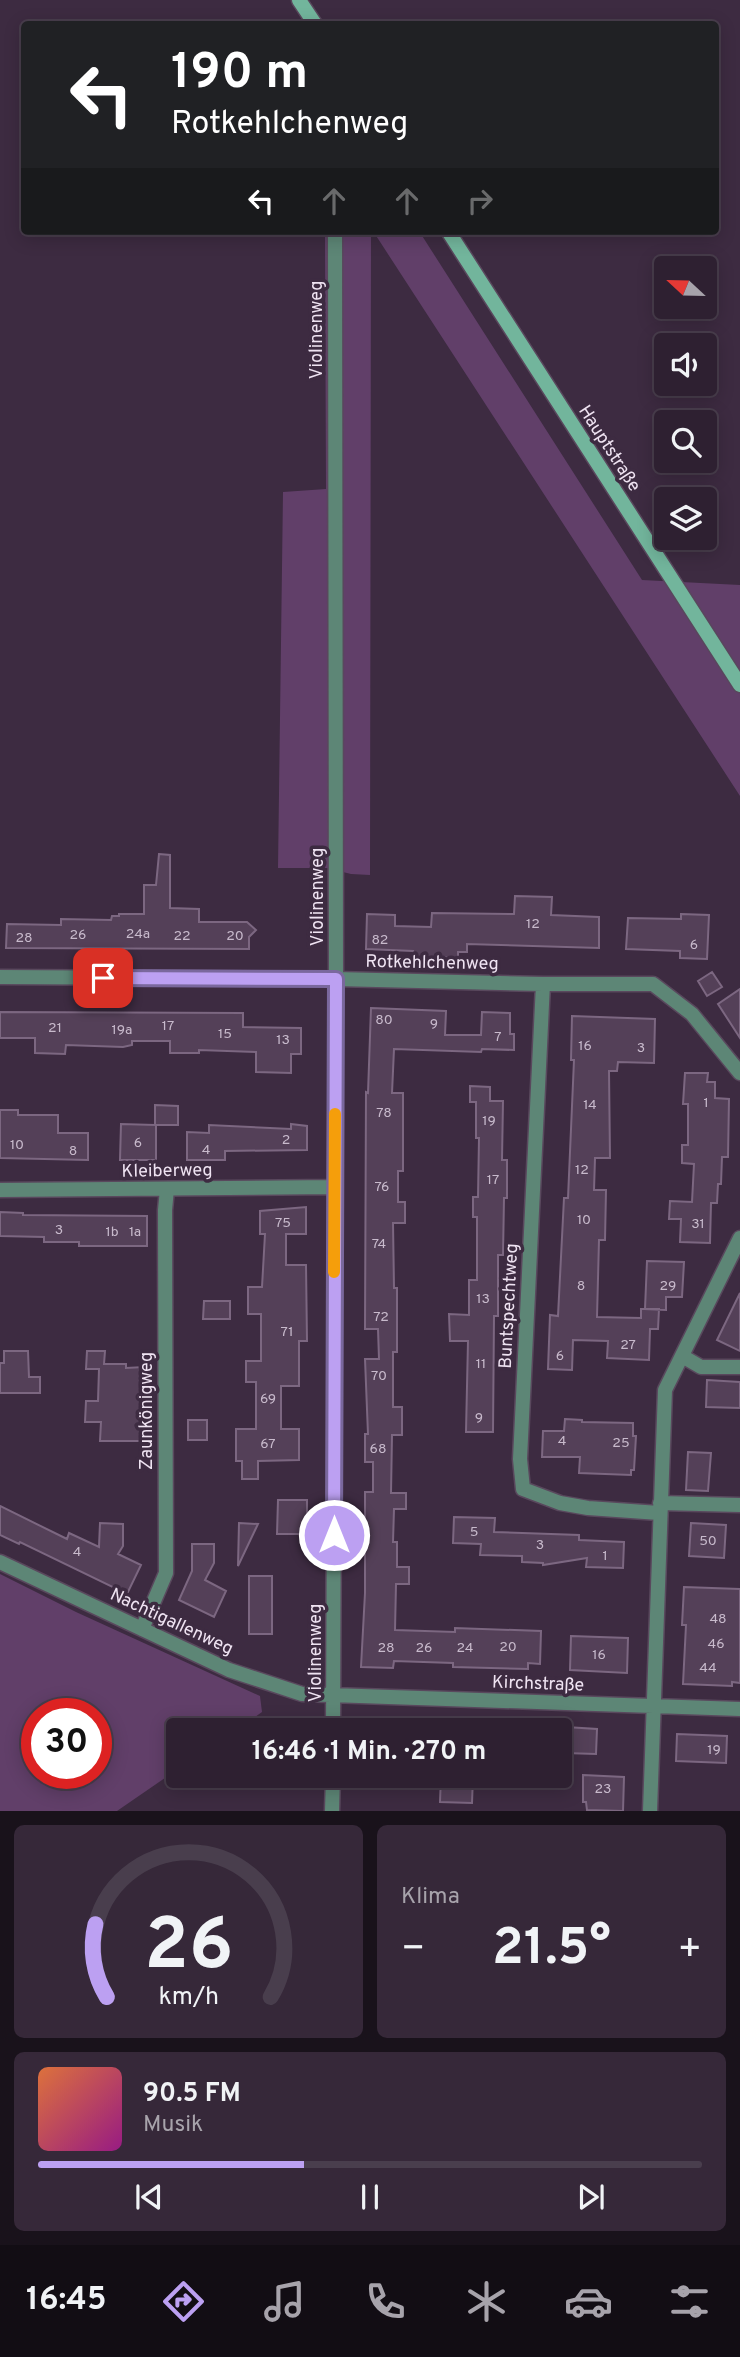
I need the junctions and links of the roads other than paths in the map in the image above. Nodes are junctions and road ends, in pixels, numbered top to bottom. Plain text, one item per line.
1 (299, 0) edge
2 (313, 21) edge
3 (335, 235) edge
4 (452, 235) edge
5 (740, 685) edge
6 (0, 977) edge
7 (336, 979) junction
8 (543, 984) junction
9 (740, 1073) edge
10 (334, 1187) junction
11 (167, 1189) junction
12 (0, 1190) edge
13 (740, 1238) edge
14 (682, 1356) junction
15 (740, 1367) edge
16 (740, 1505) edge
17 (659, 1508) junction
18 (0, 1562) edge
19 (142, 1629) junction
20 (334, 1696) junction
21 (654, 1706) junction
22 (740, 1709) edge
23 (333, 1718) edge
24 (333, 1788) edge
25 (332, 1811) edge
26 (650, 1811) edge

1 - 2 street
3 - 7 street, Violinenweg
4 - 5 street, Hauptstraße
6 - 7 street, Rotkehlchenweg
7 - 8 street, Rotkehlchenweg
7 - 10 street, Violinenweg
8 - 9 street, Rotkehlchenweg
8 - 17 street, Buntspechtweg
10 - 11 street, Kleiberweg
10 - 20 street, Violinenweg
11 - 12 street, Kleiberweg
11 - 19 street, Zaunkönigweg
13 - 14 street
14 - 15 street
14 - 17 street
16 - 17 street
17 - 21 street
18 - 19 street, Nachtigallenweg
19 - 20 street, Nachtigallenweg
20 - 21 street, Kirchstraße
20 - 23 street, Violinenweg
21 - 22 street, Kirchstraße
21 - 26 street
24 - 25 street

